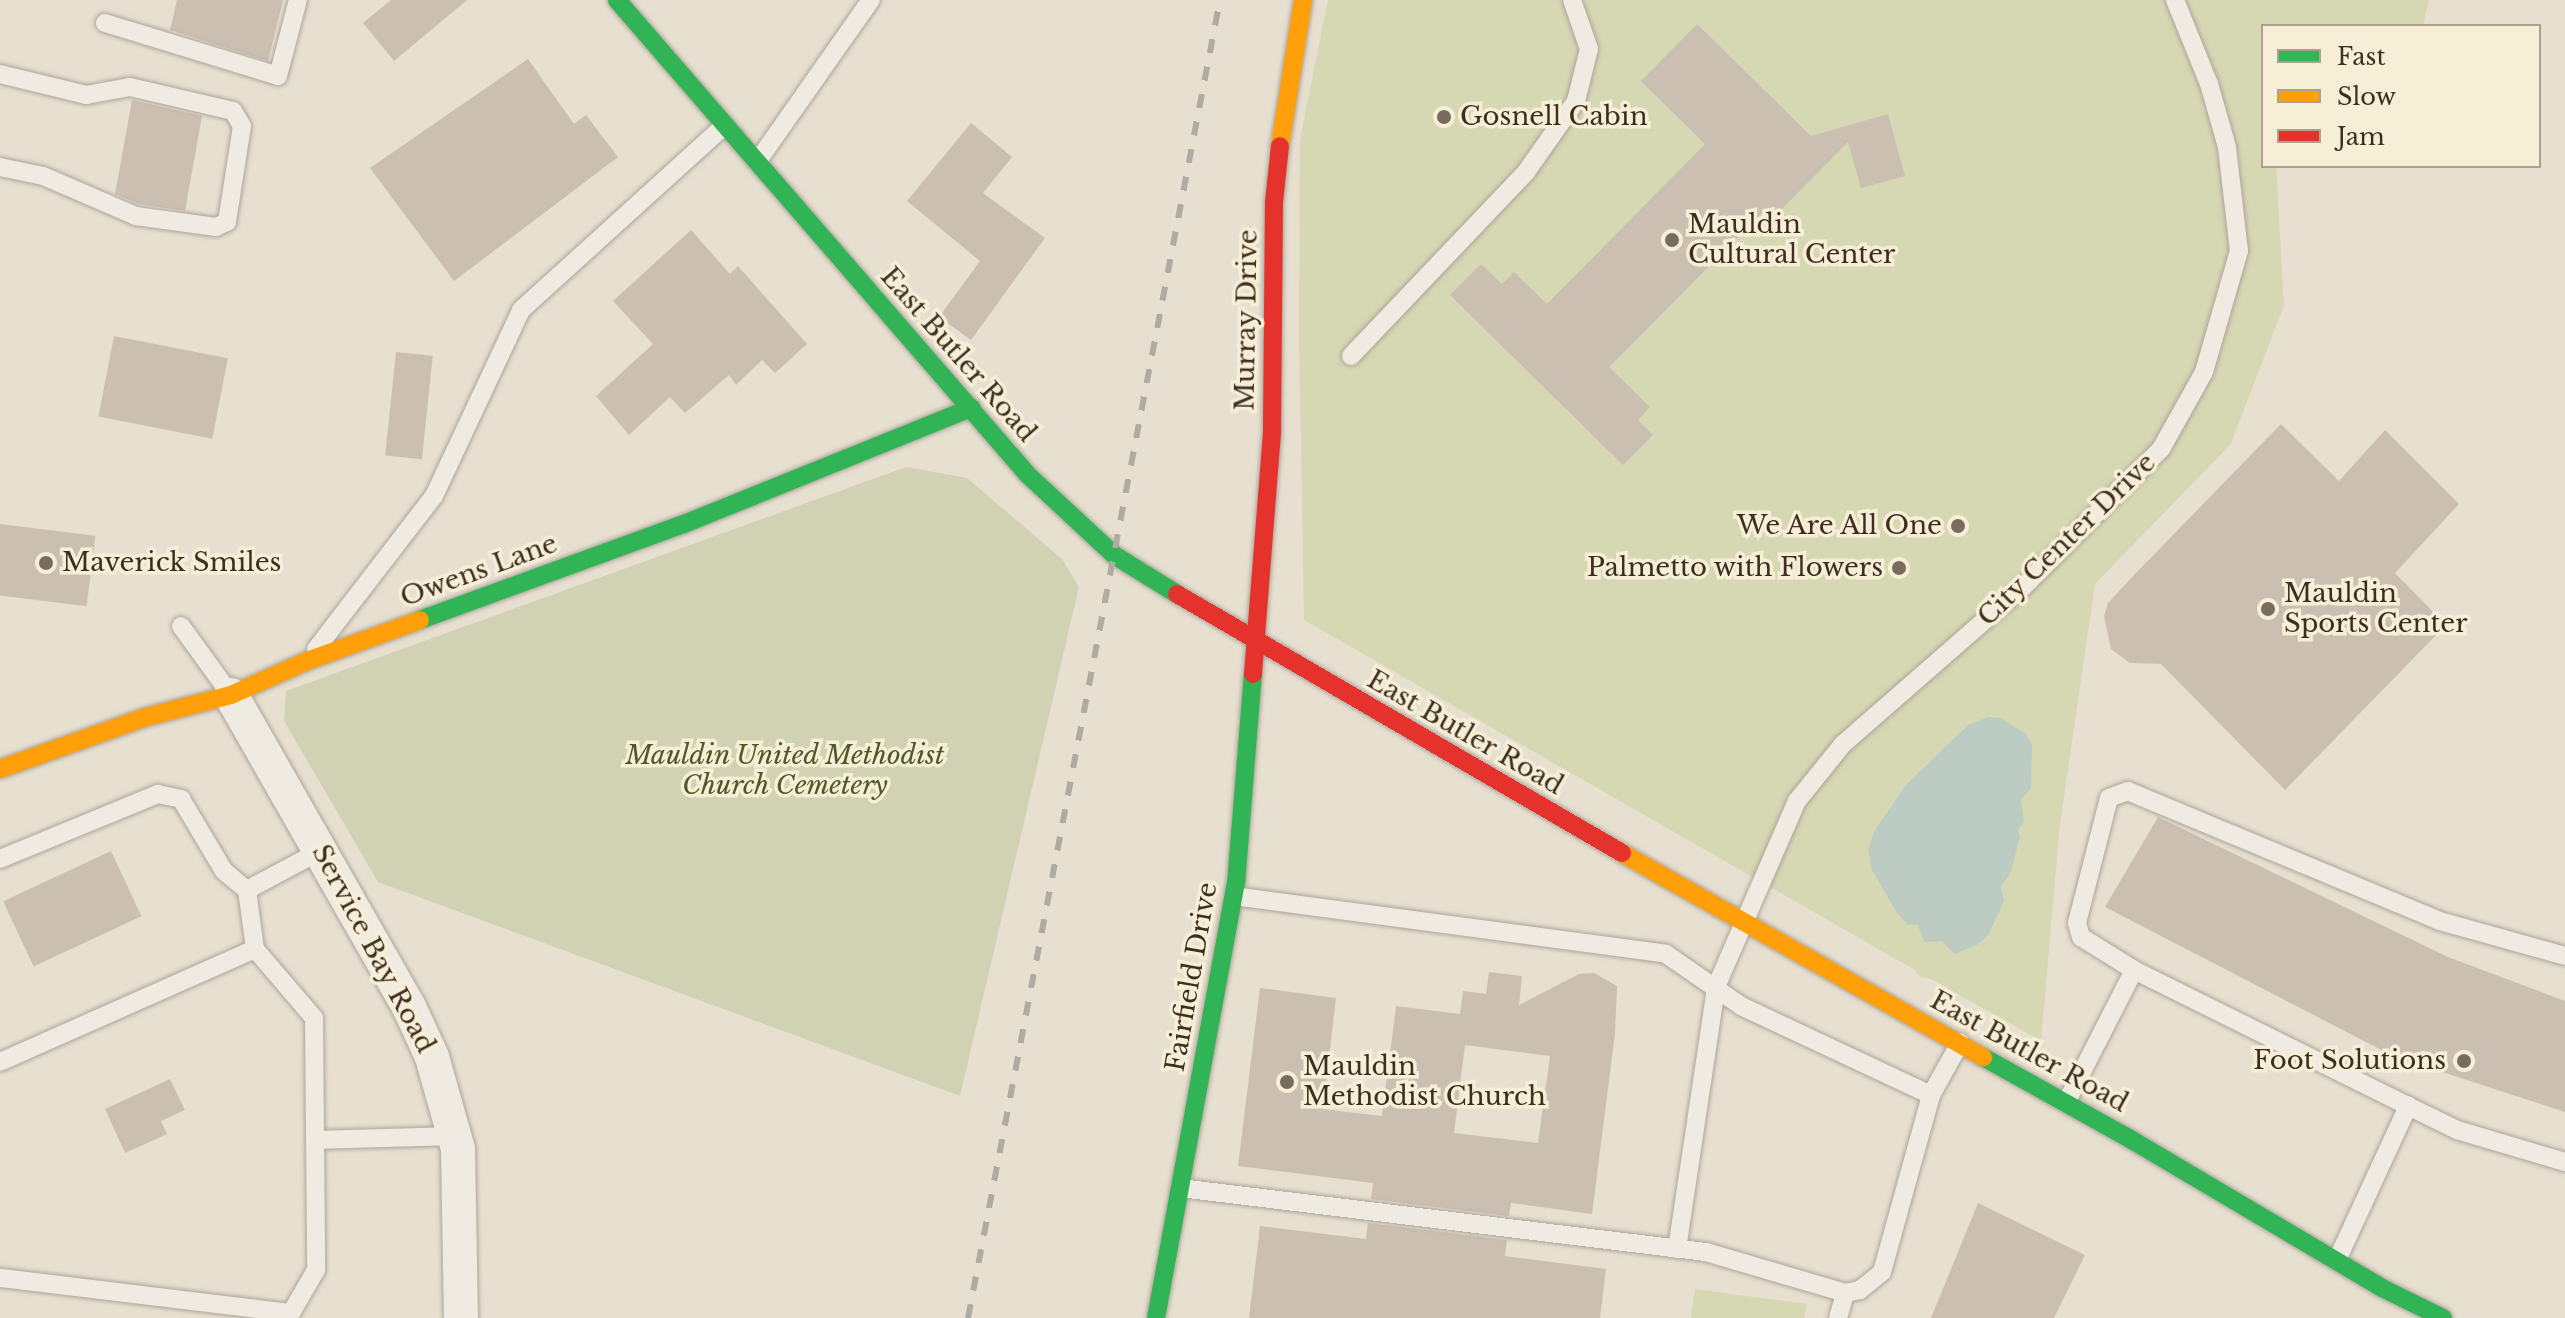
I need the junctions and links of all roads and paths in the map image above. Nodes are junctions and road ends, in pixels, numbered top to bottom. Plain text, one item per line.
1 (298, 0) edge
2 (617, 0) edge
3 (871, 0) edge
4 (1303, 0) edge
5 (1572, 0) edge
6 (2175, 0) edge
7 (105, 23) dead end
8 (0, 74) edge
9 (725, 125) junction
10 (757, 162) junction
11 (0, 167) edge
12 (1351, 356) dead end
13 (971, 408) junction
14 (181, 626) dead end
15 (1256, 642) junction
16 (307, 661) junction
17 (231, 695) junction
18 (0, 769) edge
19 (320, 851) junction
20 (0, 859) edge
21 (247, 890) junction
22 (1234, 896) junction
23 (1743, 923) junction
24 (255, 949) junction
25 (2565, 956) edge
26 (2134, 970) junction
27 (1716, 987) junction
28 (1960, 1043) junction
29 (0, 1062) edge
30 (1931, 1095) junction
31 (2066, 1103) junction
32 (2408, 1106) junction
33 (455, 1136) junction
34 (315, 1140) junction
35 (2565, 1162) edge
36 (1180, 1188) junction
37 (1677, 1249) junction
38 (2337, 1260) junction
39 (0, 1278) edge
40 (1845, 1293) junction
41 (461, 1318) edge
42 (1156, 1318) edge
43 (1838, 1318) edge
44 (2443, 1318) edge

1 - 7 lane
2 - 9 street, East Butler Road
3 - 10 lane
4 - 15 street, Murray Drive
5 - 12 lane
6 - 23 lane, City Center Drive
8 - 11 lane
9 - 10 street, East Butler Road
9 - 16 lane
10 - 13 street, East Butler Road
13 - 15 street, East Butler Road
13 - 16 street, Owens Lane
14 - 17 lane
15 - 22 street, Fairfield Drive
15 - 23 street, East Butler Road
16 - 17 street, Owens Lane
17 - 18 street, Owens Lane
17 - 19 street, Service Bay Road
19 - 21 lane
19 - 33 street, Service Bay Road
20 - 21 lane
21 - 24 lane
22 - 27 lane
22 - 36 street, Fairfield Drive
23 - 27 lane, City Center Drive
23 - 28 street, East Butler Road
24 - 29 lane
24 - 34 lane
25 - 26 lane
26 - 31 lane
26 - 32 lane
27 - 30 lane
27 - 37 lane, City Center Drive
28 - 30 lane
28 - 31 street, East Butler Road
30 - 40 lane
31 - 38 street, East Butler Road
32 - 35 lane
32 - 38 lane
33 - 34 lane
33 - 41 street, Service Bay Road
34 - 39 lane
36 - 37 lane
36 - 42 street, Fairfield Drive
37 - 40 lane
38 - 44 street, East Butler Road
40 - 43 lane

